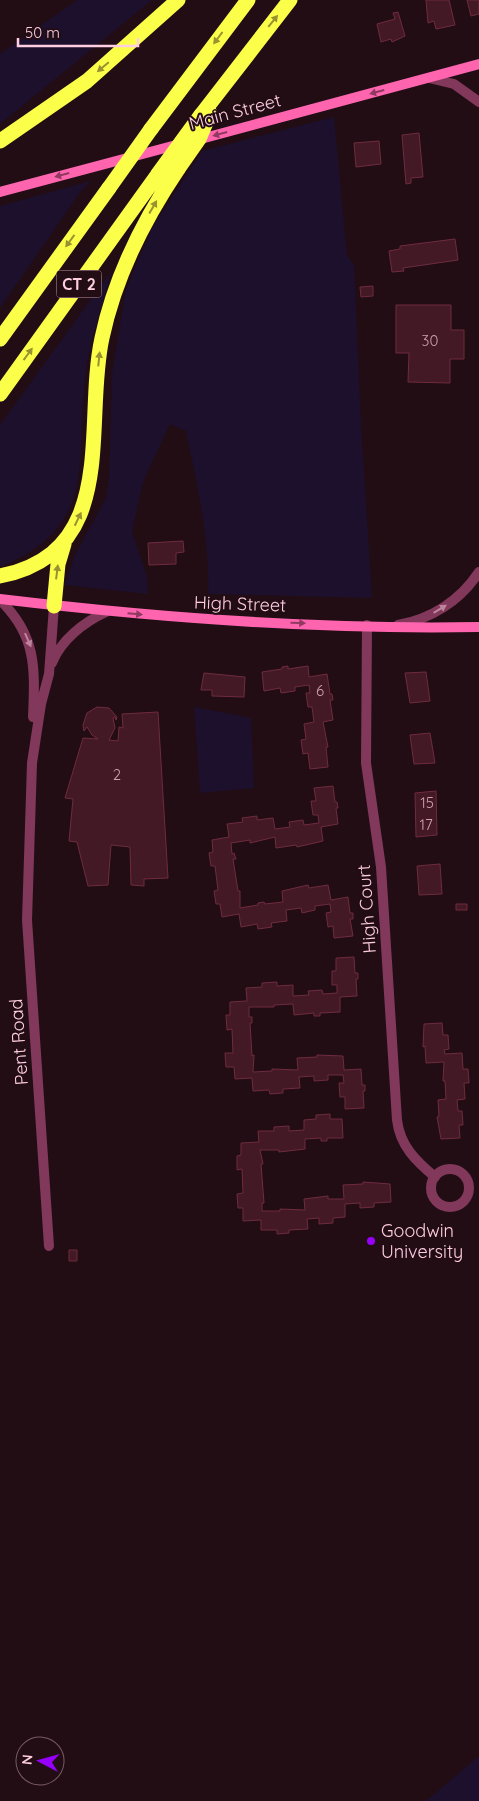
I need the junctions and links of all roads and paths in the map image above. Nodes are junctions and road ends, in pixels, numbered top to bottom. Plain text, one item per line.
1 (178, 0) edge
2 (248, 0) edge
3 (290, 0) edge
4 (479, 64) edge
5 (424, 79) junction
6 (479, 102) edge
7 (206, 114) junction
8 (0, 141) edge
9 (0, 192) edge
10 (0, 339) edge
11 (0, 394) edge
12 (66, 539) junction
13 (479, 572) edge
14 (0, 576) edge
15 (0, 600) edge
16 (54, 606) junction
17 (106, 612) junction
18 (367, 626) junction
19 (394, 626) junction
20 (479, 627) edge
21 (49, 674) junction
22 (31, 776) junction
23 (435, 1177) dead end
24 (49, 1246) dead end

1 -> 8 highway
2 -> 10 highway, CT 2, bridge
7 -> 3 highway, CT 2
4 - 5 main road, Main Street
5 - 6 street
5 -> 9 main road, Main Street
11 -> 7 highway, CT 2, bridge
12 -> 7 highway, bridge
12 - 14 highway
16 -> 12 highway
19 -> 13 street
15 - 16 main road, High Street
15 -> 22 street, Pent Road
16 - 17 main road, High Street
16 - 21 street, Pent Road
17 -> 18 main road, High Street
17 - 21 street, Pent Road
18 - 19 main road, High Street
18 - 23 street, High Court
19 - 20 main road, High Street
21 - 22 street, Pent Road
22 - 24 street, Pent Road

